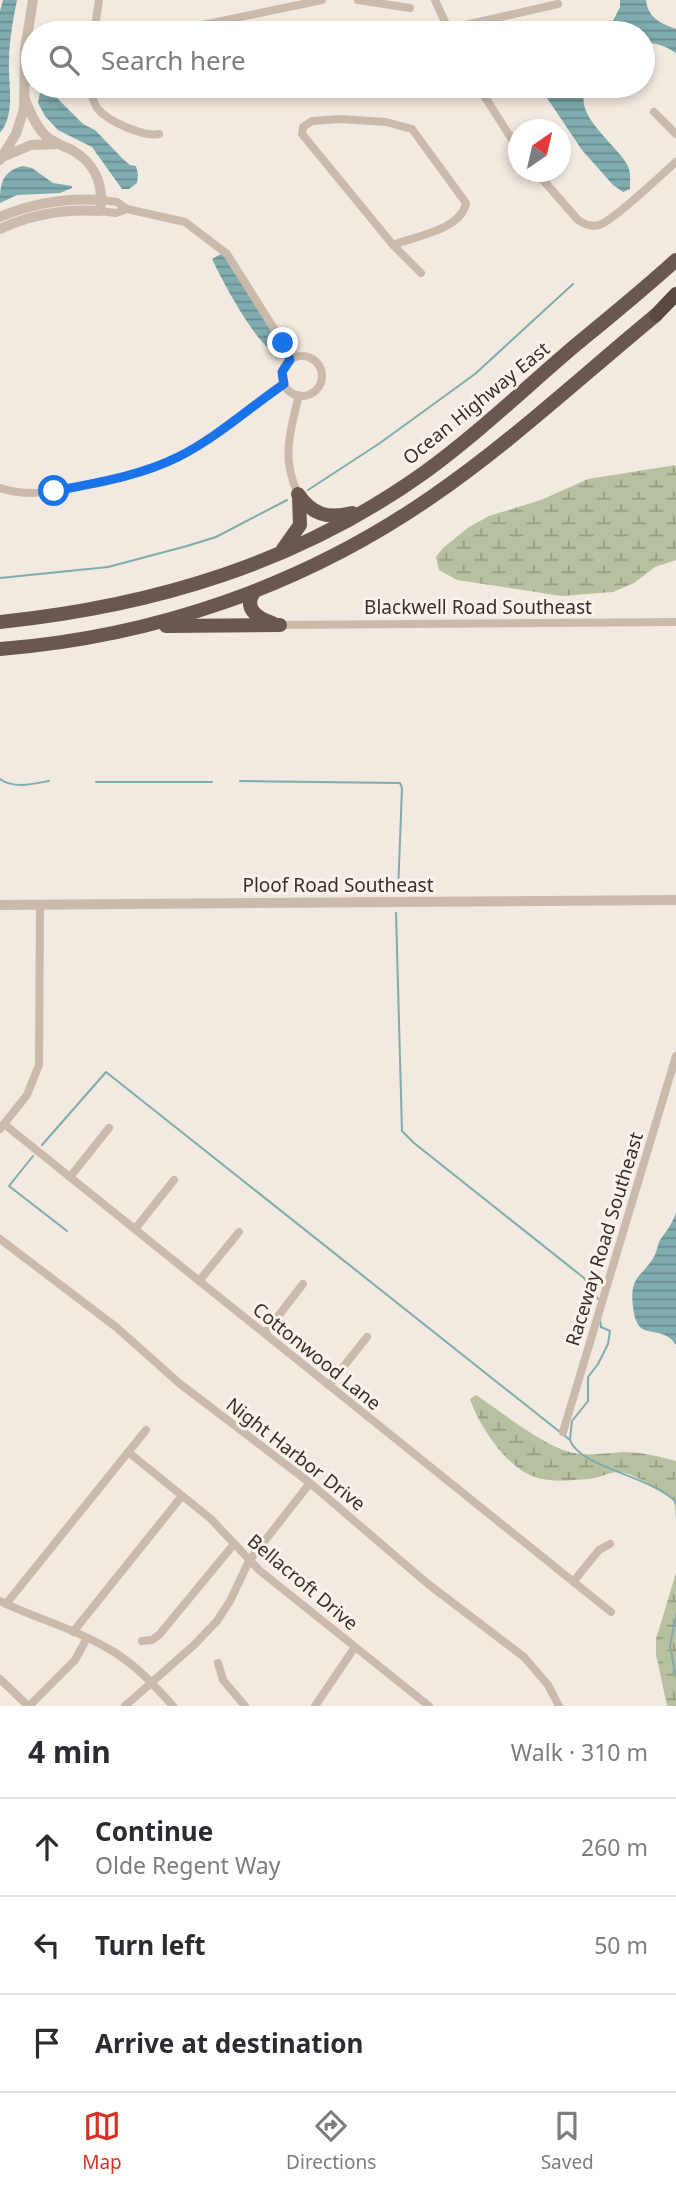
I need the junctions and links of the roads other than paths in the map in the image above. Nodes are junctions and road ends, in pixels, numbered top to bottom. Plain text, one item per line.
1 (33, 0) edge
2 (99, 0) edge
3 (322, 0) edge
4 (358, 0) edge
5 (435, 0) edge
6 (558, 4) dead end
7 (276, 5) edge
8 (410, 8) dead end
9 (30, 21) edge
10 (96, 21) edge
11 (212, 21) edge
12 (444, 21) edge
13 (489, 21) edge
14 (93, 98) edge
15 (486, 98) edge
16 (25, 99) joint
17 (654, 112) dead end
18 (508, 132) edge
19 (159, 134) dead end
20 (676, 134) edge
21 (58, 145) junction
22 (1, 158) edge
23 (676, 162) edge
24 (545, 182) edge
25 (101, 205) junction
26 (0, 218) edge
27 (0, 229) edge
28 (393, 245) junction
29 (676, 260) edge
30 (421, 273) dead end
31 (676, 294) edge
32 (676, 301) edge
33 (656, 315) junction
34 (290, 360) junction
35 (284, 384) junction
36 (299, 396) junction
37 (0, 488) edge
38 (298, 494) junction
39 (367, 509) junction
40 (276, 556) junction
41 (254, 592) junction
42 (50, 617) junction
43 (0, 622) edge
44 (676, 622) edge
45 (280, 625) junction
46 (142, 627) junction
47 (23, 647) junction
48 (0, 649) edge
49 (676, 900) edge
50 (0, 905) edge
51 (40, 906) junction
52 (676, 1056) edge
53 (2, 1126) edge
54 (109, 1128) dead end
55 (70, 1177) junction
56 (174, 1180) dead end
57 (135, 1229) junction
58 (239, 1232) dead end
59 (0, 1239) edge
60 (200, 1281) junction
61 (303, 1284) dead end
62 (265, 1333) junction
63 (367, 1337) dead end
64 (329, 1385) junction
65 (146, 1430) dead end
66 (563, 1432) dead end
67 (128, 1452) junction
68 (310, 1483) junction
69 (182, 1496) junction
70 (233, 1544) junction
71 (610, 1544) dead end
72 (249, 1561) junction
73 (573, 1582) junction
74 (3, 1603) edge
75 (611, 1612) dead end
76 (73, 1632) junction
77 (87, 1638) junction
78 (142, 1641) dead end
79 (355, 1647) junction
80 (218, 1663) dead end
81 (0, 1679) edge
82 (152, 1683) junction
83 (28, 1706) edge
84 (125, 1706) edge
85 (173, 1706) edge
86 (245, 1706) edge
87 (314, 1706) edge
88 (429, 1706) edge
89 (559, 1706) edge

1 - 9 street
2 - 10 street
3 - 7 street
4 - 8 street
5 - 12 street
6 - 13 street
7 - 11 street
14 - 19 street
15 - 18 street
16 - 21 street
16 - 22 street
17 - 20 street
21 - 22 street
21 - 25 street
23 - 24 street
25 - 26 street
25 - 27 street
25 - 34 street
28 - 28 street
28 - 30 street
29 - 39 highway, Ocean Highway East
31 - 33 highway
32 - 33 highway
33 - 41 highway
34 - 35 street
34 - 36 street
35 - 36 street
35 - 37 street
36 - 38 street
38 - 39 highway
38 - 40 highway
39 - 40 highway, Ocean Highway East
40 - 42 highway, Ocean Highway East
41 - 45 highway
41 - 46 highway
42 - 43 highway, Ocean Highway East
42 - 47 highway
44 - 45 street, Blackwell Road Southeast
45 - 46 highway
46 - 47 highway
47 - 48 highway
49 - 51 street, Ploof Road Southeast
50 - 51 street, Ploof Road Southeast
51 - 53 street
52 - 66 street, Raceway Road Southeast
53 - 55 street, Cottonwood Lane
54 - 55 street
55 - 57 street, Cottonwood Lane
56 - 57 street
57 - 60 street, Cottonwood Lane
58 - 60 street
59 - 68 street, Night Harbor Drive
60 - 62 street, Cottonwood Lane
61 - 62 street
62 - 64 street, Cottonwood Lane
63 - 64 street
64 - 73 street, Cottonwood Lane
65 - 67 street
67 - 69 street, Bellacroft Drive
67 - 74 street
68 - 72 street
68 - 89 street, Night Harbor Drive
69 - 70 street, Bellacroft Drive
69 - 76 street
70 - 72 street, Bellacroft Drive
70 - 78 street
71 - 73 street
72 - 79 street, Bellacroft Drive
72 - 82 street
73 - 75 street, Cottonwood Lane
74 - 76 street
76 - 77 street
77 - 82 street
77 - 83 street
79 - 87 street
79 - 88 street, Bellacroft Drive
80 - 86 street
81 - 83 street
82 - 84 street
82 - 85 street

